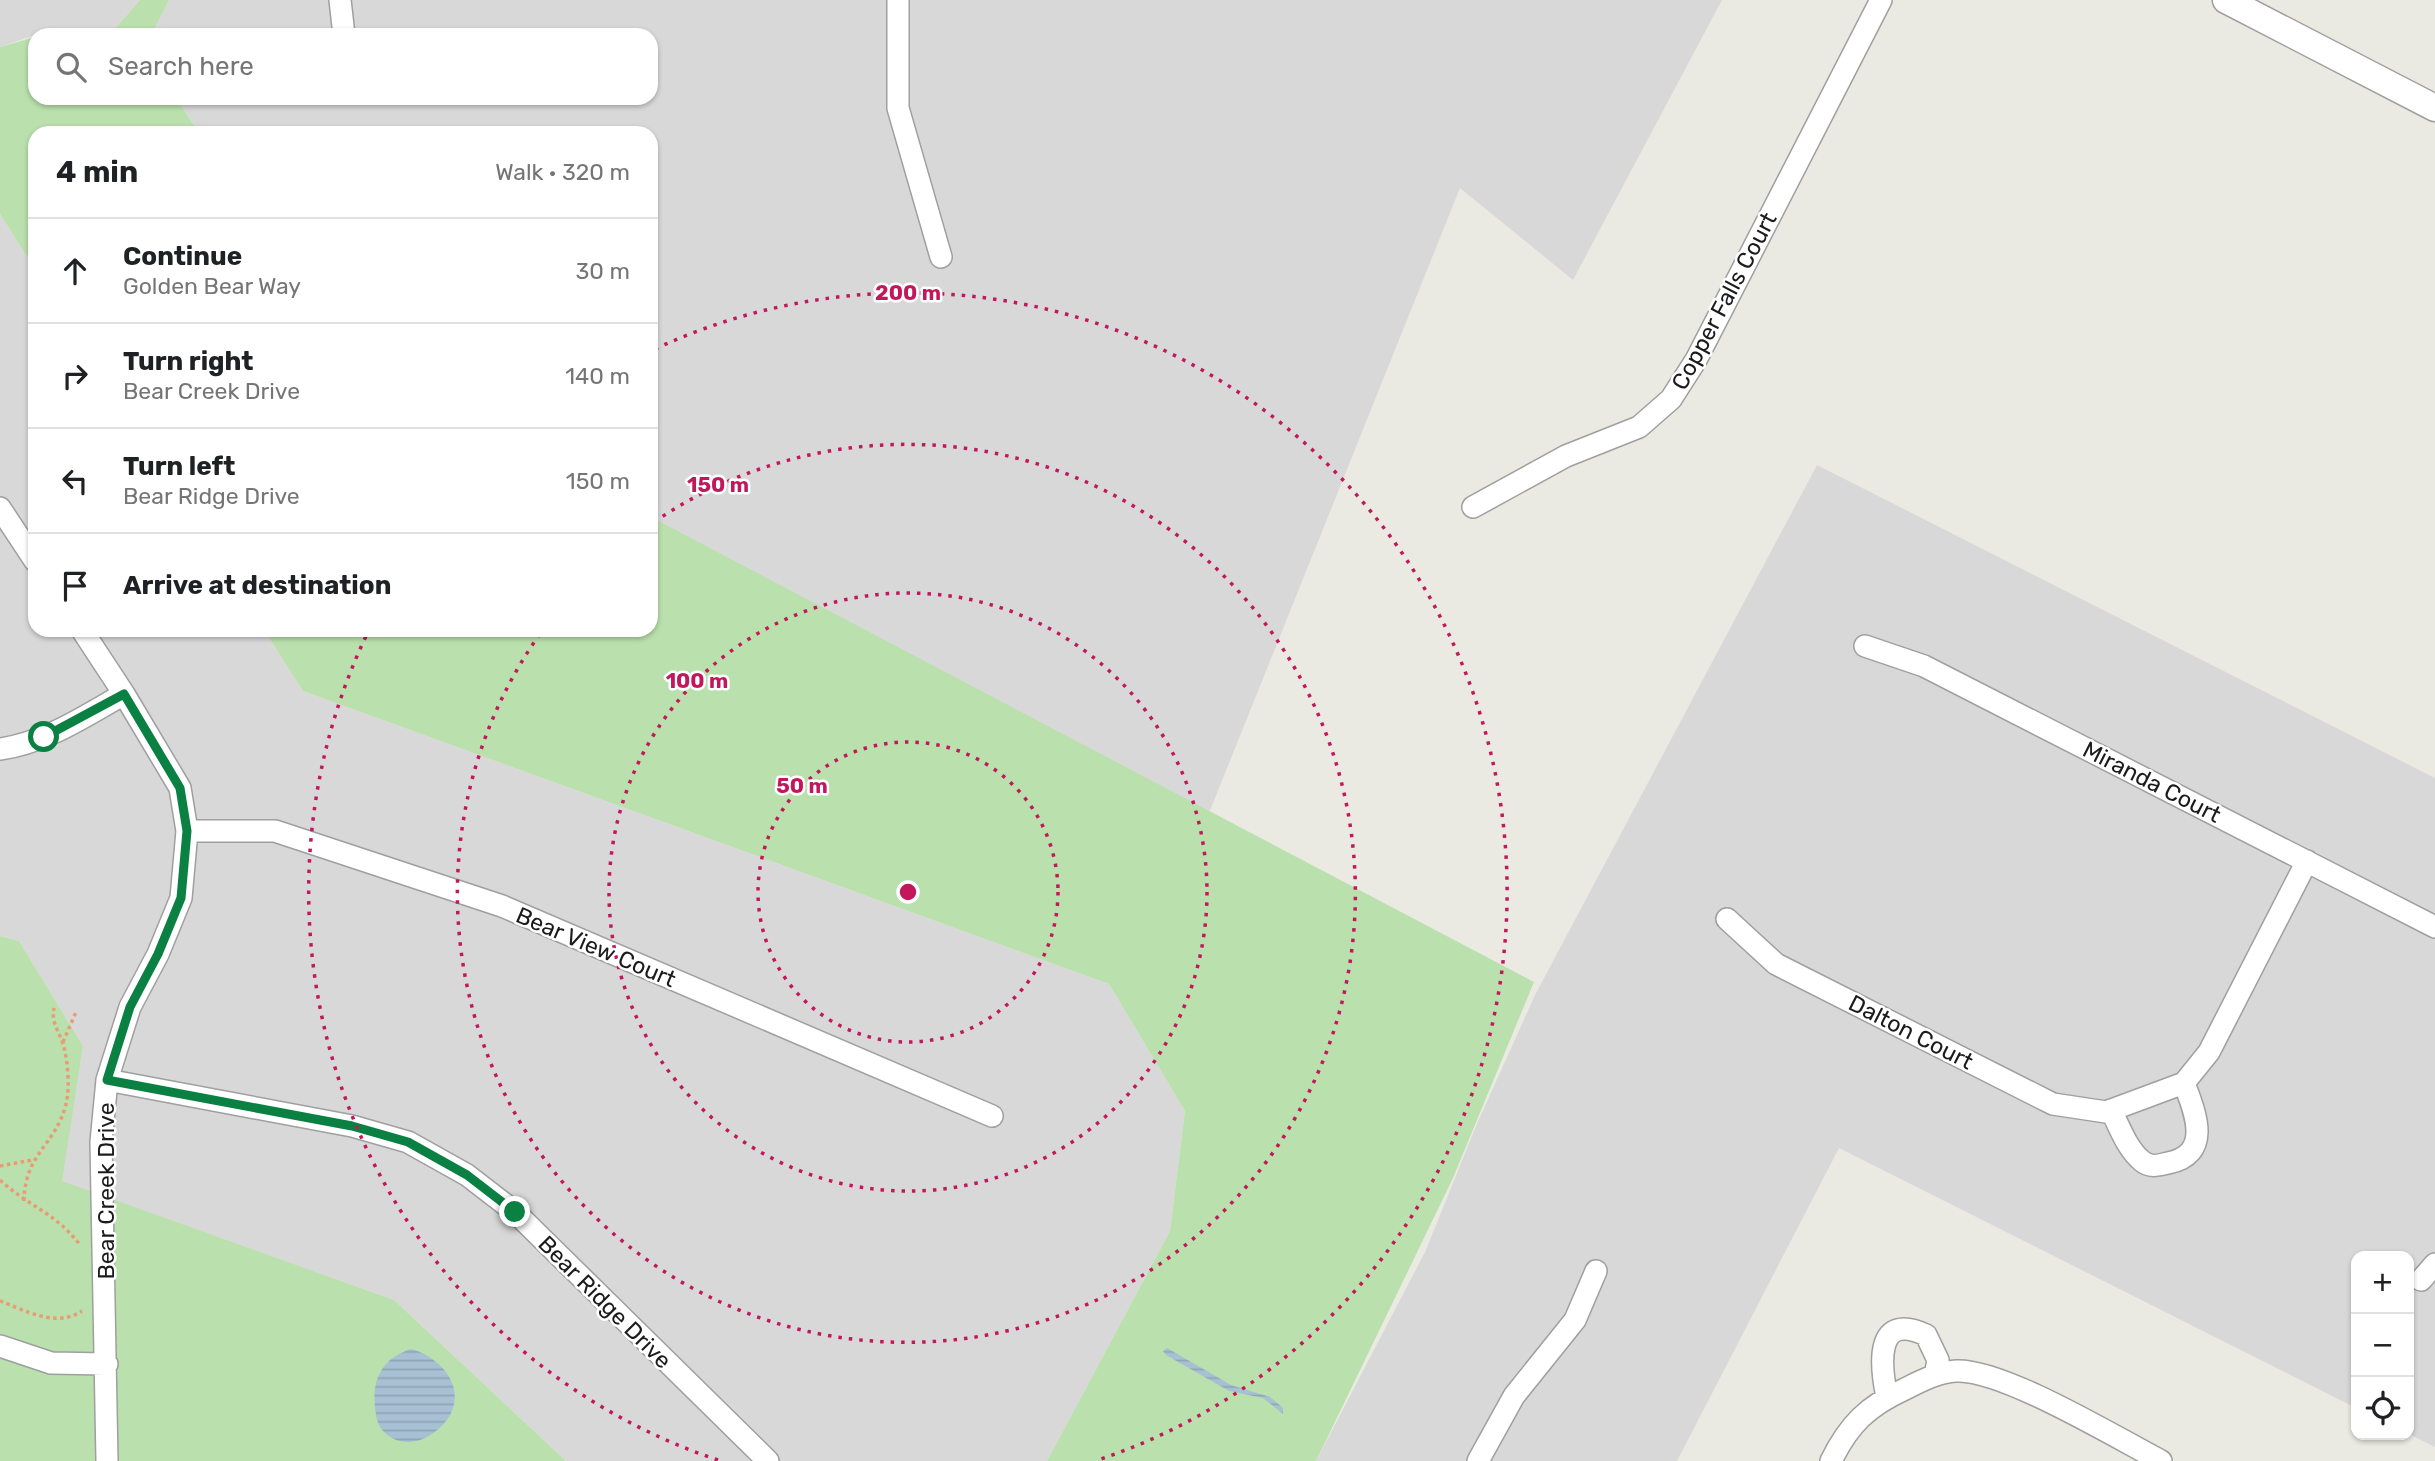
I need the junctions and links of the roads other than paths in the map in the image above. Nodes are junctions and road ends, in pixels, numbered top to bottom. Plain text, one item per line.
1 (340, 0) edge
2 (898, 0) edge
3 (1881, 0) edge
4 (2226, 0) edge
5 (343, 28) edge
6 (2435, 108) edge
7 (941, 257) dead end
8 (1472, 507) dead end
9 (0, 509) edge
10 (28, 551) edge
11 (87, 637) edge
12 (1865, 646) dead end
13 (124, 694) junction
14 (0, 749) edge
15 (187, 831) junction
16 (2307, 861) junction
17 (1727, 919) dead end
18 (2435, 927) edge
19 (107, 1080) junction
20 (2184, 1083) junction
21 (2111, 1110) junction
22 (992, 1116) dead end
23 (1596, 1270) dead end
24 (0, 1346) edge
25 (107, 1364) junction
26 (1935, 1375) junction
27 (1887, 1397) junction
28 (107, 1461) edge
29 (768, 1461) edge
30 (1478, 1461) edge
31 (1830, 1461) edge
32 (2161, 1461) edge

1 - 5 street
2 - 7 street
3 - 8 street, Copper Falls Court
4 - 6 street
9 - 10 street
11 - 13 street, Bear Creek Drive
12 - 16 street, Miranda Court
13 - 14 street
13 - 15 street, Bear Creek Drive
15 - 19 street, Bear Creek Drive
15 - 22 street, Bear View Court
16 - 18 street, Miranda Court
16 - 20 street
17 - 21 street, Dalton Court
19 - 25 street, Bear Creek Drive
19 - 29 street, Bear Ridge Drive
20 - 21 street, Dalton Court
20 - 21 street
23 - 30 street
24 - 25 street
25 - 28 street, Bear Creek Drive
26 - 27 street
26 - 27 street
26 - 32 street
27 - 31 street

